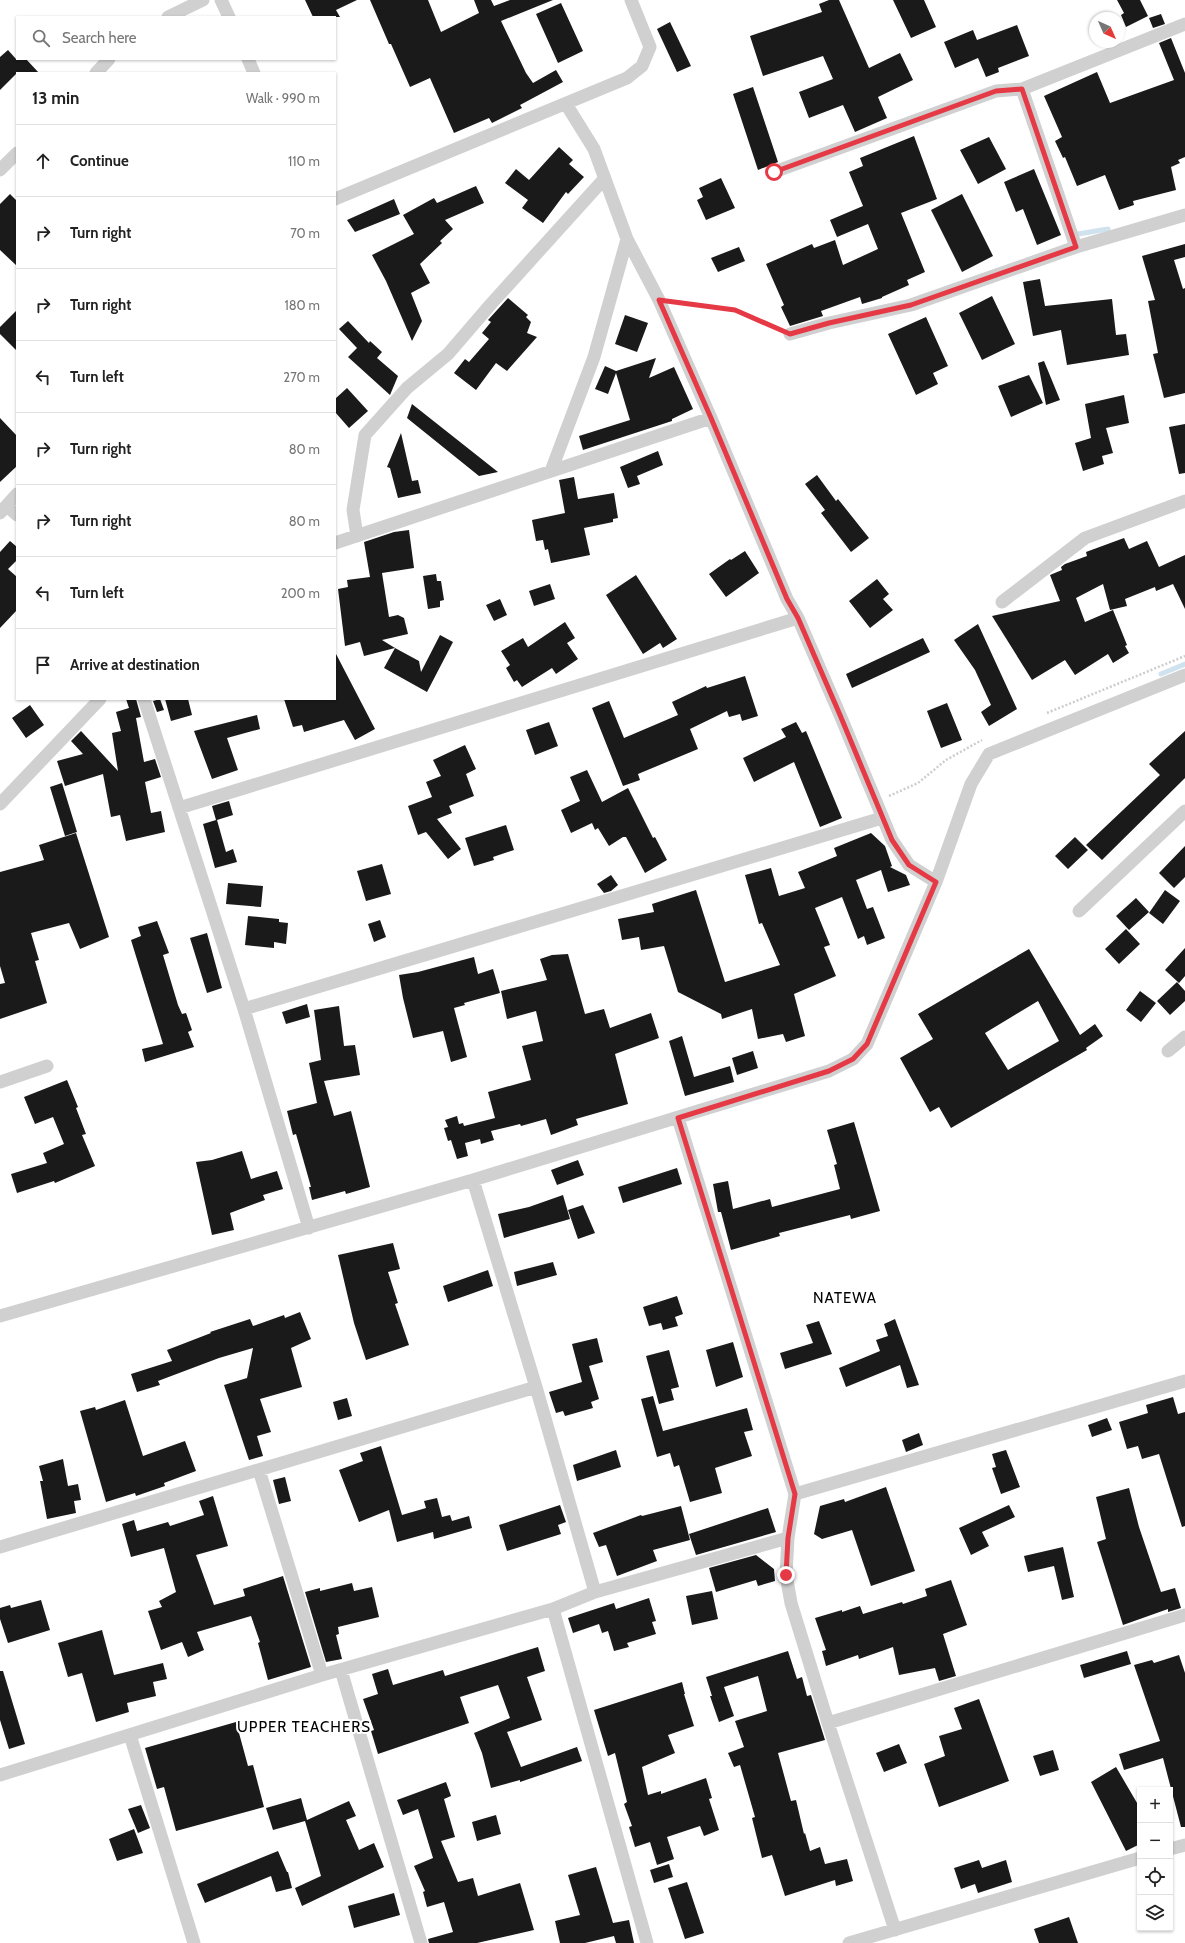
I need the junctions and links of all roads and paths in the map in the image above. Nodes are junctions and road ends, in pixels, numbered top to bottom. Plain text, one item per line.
1 (203, 0) edge
2 (221, 0) edge
3 (631, 0) edge
4 (170, 16) edge
5 (229, 16) edge
6 (1185, 24) edge
7 (108, 60) edge
8 (248, 60) edge
9 (97, 72) edge
10 (254, 72) edge
11 (1022, 89) junction
12 (566, 104) junction
13 (16, 154) edge
14 (0, 170) edge
15 (774, 172) dead end
16 (605, 178) junction
17 (336, 199) edge
18 (1185, 215) edge
19 (627, 239) junction
20 (1076, 247) junction
21 (659, 300) junction
22 (790, 334) joint
23 (711, 418) junction
24 (551, 471) junction
25 (16, 495) edge
26 (1185, 501) edge
27 (3, 510) edge
28 (16, 515) edge
29 (357, 536) junction
30 (336, 543) edge
31 (1002, 602) dead end
32 (798, 618) junction
33 (1185, 675) edge
34 (99, 700) edge
35 (144, 700) edge
36 (0, 804) edge
37 (178, 808) junction
38 (1185, 811) edge
39 (882, 818) junction
40 (936, 882) junction
41 (1079, 911) dead end
42 (244, 1009) junction
43 (1185, 1037) edge
44 (1168, 1051) dead end
45 (47, 1066) dead end
46 (0, 1082) edge
47 (678, 1118) junction
48 (473, 1180) junction
49 (309, 1228) junction
50 (0, 1316) edge
51 (1185, 1381) edge
52 (536, 1387) junction
53 (259, 1470) junction
54 (795, 1494) junction
55 (788, 1538) junction
56 (0, 1547) edge
57 (595, 1592) junction
58 (553, 1609) junction
59 (1185, 1615) edge
60 (341, 1670) junction
61 (322, 1675) junction
62 (828, 1724) junction
63 (130, 1735) junction
64 (0, 1775) edge
65 (1185, 1845) edge
66 (1173, 1848) edge
67 (1137, 1859) edge
68 (895, 1930) junction
69 (194, 1943) edge
70 (421, 1943) edge
71 (647, 1943) edge
72 (849, 1943) edge

1 - 4 street
2 - 5 street
3 - 12 street
6 - 11 street
7 - 9 street
8 - 10 street
11 - 15 street
11 - 20 street
12 - 16 street
12 - 17 street
13 - 14 street
16 - 19 street
16 - 29 street
18 - 20 street
19 - 21 street
19 - 24 street
20 - 22 street
21 - 22 path
21 - 23 street
23 - 24 street
23 - 32 street
24 - 29 street
25 - 27 street
26 - 31 street
27 - 28 street
29 - 30 street
32 - 37 street
32 - 39 street
33 - 40 street
34 - 36 street
35 - 37 street
37 - 42 street
38 - 41 street
39 - 40 street
39 - 42 street
40 - 47 street
42 - 49 street
43 - 44 street
45 - 46 street
47 - 48 street
47 - 54 street
48 - 49 street
48 - 52 street
49 - 50 street
51 - 54 street
52 - 53 street
52 - 57 street
53 - 56 street
53 - 61 street
54 - 55 street
55 - 57 street
55 - 62 street
57 - 58 street
58 - 60 street
58 - 71 street
59 - 62 street
60 - 61 street
60 - 70 street
61 - 63 street
62 - 68 street
63 - 64 street
63 - 69 street
65 - 66 street
67 - 68 street
68 - 72 street

